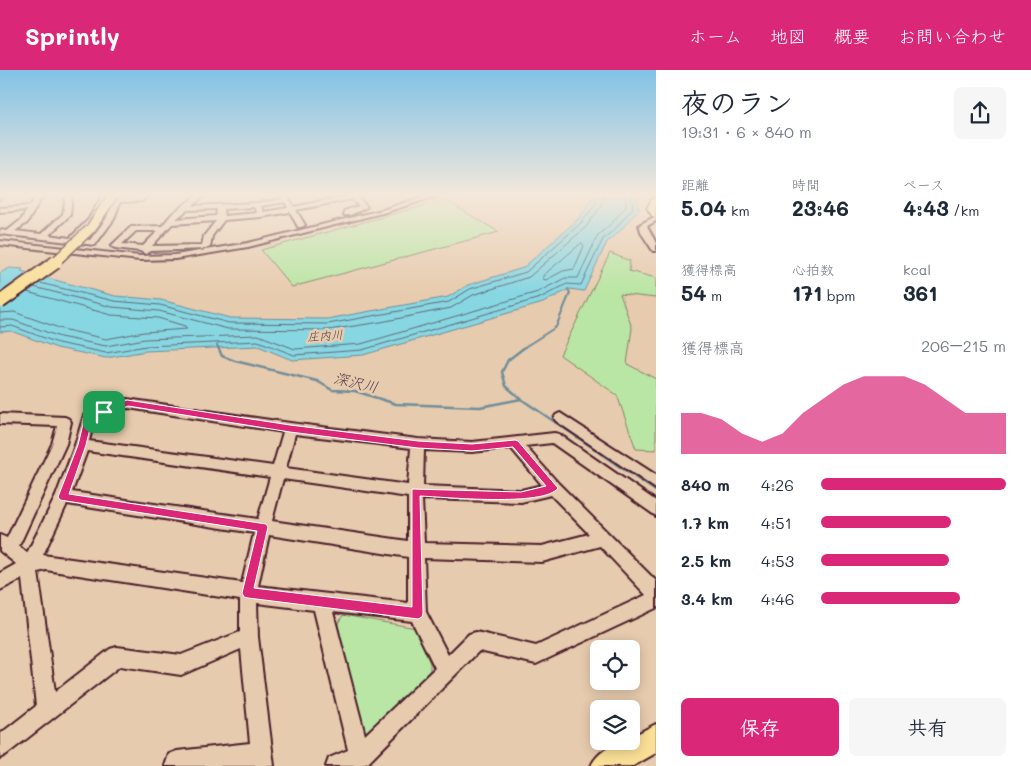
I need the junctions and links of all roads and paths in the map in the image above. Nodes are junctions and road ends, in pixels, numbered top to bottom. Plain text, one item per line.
1 (15, 227) edge
2 (53, 227) edge
3 (85, 227) edge
4 (92, 227) edge
5 (107, 227) edge
6 (147, 227) edge
7 (166, 227) edge
8 (214, 227) edge
9 (291, 227) edge
10 (319, 227) edge
11 (644, 227) edge
12 (0, 232) edge
13 (10, 232) junction
14 (44, 236) junction
15 (72, 240) junction
16 (0, 243) edge
17 (100, 246) junction
18 (125, 248) junction
19 (145, 249) junction
20 (656, 249) edge
21 (203, 251) junction
22 (0, 302) edge
23 (560, 418) dead end
24 (0, 419) edge
25 (290, 428) junction
26 (418, 444) junction
27 (515, 444) junction
28 (82, 445) junction
29 (278, 473) junction
30 (656, 483) edge
31 (554, 488) junction
32 (415, 492) junction
33 (63, 497) junction
34 (656, 509) edge
35 (263, 527) junction
36 (603, 538) junction
37 (5, 545) edge
38 (415, 550) junction
39 (29, 566) junction
40 (0, 582) edge
41 (248, 593) junction
42 (656, 593) edge
43 (656, 599) edge
44 (320, 602) junction
45 (418, 613) junction
46 (249, 637) junction
47 (446, 670) junction
48 (47, 711) junction
49 (656, 738) edge
50 (0, 747) edge
51 (360, 755) junction
52 (262, 759) edge
53 (176, 766) edge
54 (337, 766) edge
55 (605, 766) edge

1 - 13 street
2 - 14 street
3 - 15 street
4 - 22 main road, bridge
5 - 17 street
6 - 17 street
7 - 19 street
8 - 21 street
9 - 21 street
10 - 21 street
11 - 20 street
12 - 13 street
13 - 14 street
14 - 15 street
15 - 17 street
16 - 17 street
17 - 18 street
17 - 18 street
17 - 21 street
18 - 19 street
19 - 21 street
23 - 30 street
24 - 37 street
25 - 26 street
25 - 28 street
25 - 29 street
26 - 27 street
26 - 32 street
27 - 31 street
27 - 34 street
28 - 29 street
28 - 33 street
29 - 32 street
29 - 35 street
31 - 32 street
31 - 36 street
32 - 38 street
33 - 35 street
33 - 39 street
35 - 38 street
35 - 41 street
36 - 38 street
36 - 42 street
37 - 39 street
38 - 45 street
39 - 40 street
39 - 41 street
39 - 48 street
41 - 44 street
41 - 46 street
43 - 47 street
44 - 45 street
44 - 51 street
45 - 47 street
46 - 48 street
46 - 52 street
47 - 51 street
48 - 50 street
49 - 55 main road
51 - 54 street
52 - 53 street

